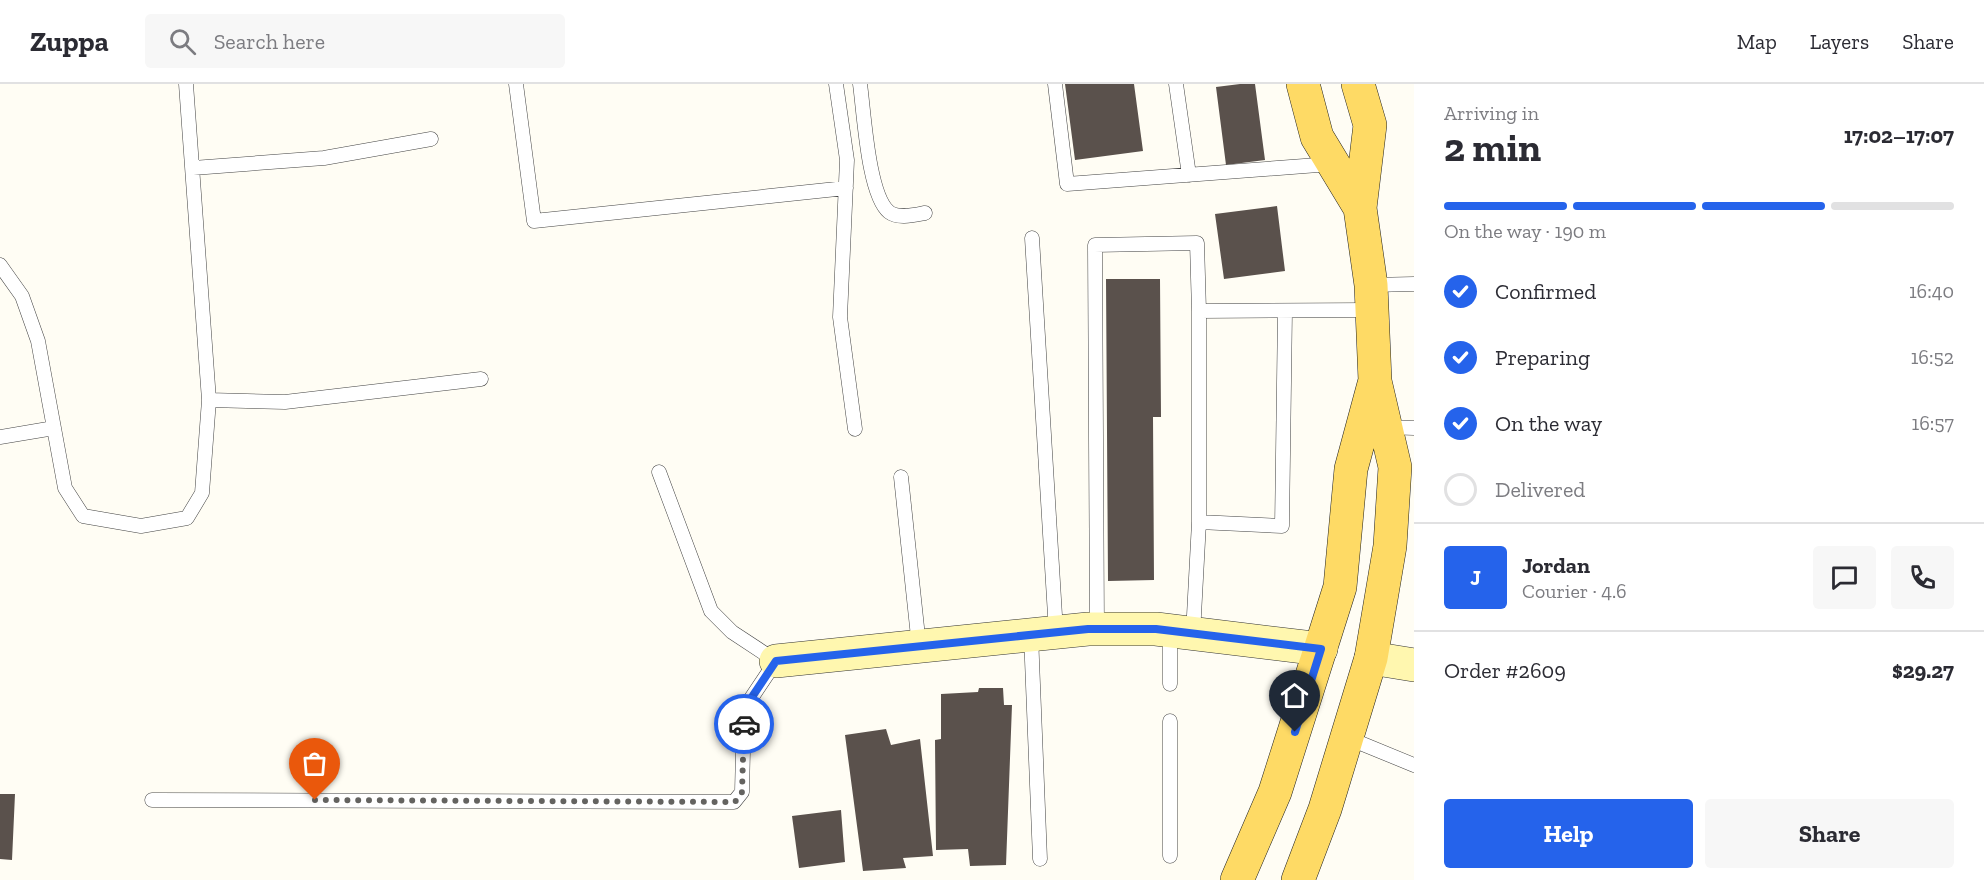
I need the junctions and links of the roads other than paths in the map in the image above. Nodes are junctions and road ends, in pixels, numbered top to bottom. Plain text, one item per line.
1 (186, 84) edge
2 (516, 84) edge
3 (836, 84) edge
4 (860, 84) edge
5 (1055, 84) edge
6 (1176, 84) edge
7 (1303, 84) edge
8 (1358, 84) edge
9 (430, 139) dead end
10 (1333, 164) junction
11 (193, 168) junction
12 (1189, 175) junction
13 (846, 188) junction
14 (1360, 208) junction
15 (926, 213) dead end
16 (1032, 238) dead end
17 (0, 265) edge
18 (1414, 284) edge
19 (1371, 298) junction
20 (1200, 311) junction
21 (1285, 311) junction
22 (481, 379) dead end
23 (1375, 381) junction
24 (209, 400) junction
25 (1400, 427) edge
26 (54, 428) junction
27 (855, 429) dead end
28 (0, 437) edge
29 (658, 472) dead end
30 (901, 477) dead end
31 (1199, 522) junction
32 (1096, 629) junction
33 (1181, 632) junction
34 (1043, 634) junction
35 (919, 646) junction
36 (1321, 649) junction
37 (1371, 658) junction
38 (776, 661) junction
39 (1414, 665) edge
40 (1170, 684) dead end
41 (1170, 721) dead end
42 (1348, 738) junction
43 (1414, 765) edge
44 (152, 800) dead end
45 (1170, 856) dead end
46 (1040, 859) dead end
47 (1237, 880) edge
48 (1298, 880) edge

1 - 11 lane
2 - 13 lane
3 - 13 lane
4 - 15 lane
5 - 12 lane
6 - 12 lane
7 - 10 main road
8 - 14 main road
9 - 11 lane
10 - 12 lane
10 - 14 main road
11 - 24 lane
13 - 27 lane
14 - 19 main road
16 - 34 lane
17 - 26 lane
18 - 19 lane
19 - 21 lane
19 - 23 main road
20 - 21 lane
20 - 31 lane
20 - 32 lane
21 - 31 lane
22 - 24 lane
23 - 25 main road
23 - 36 main road
24 - 26 lane
25 - 37 main road
26 - 28 lane
29 - 38 lane
30 - 35 lane
31 - 33 lane
32 - 33 street
32 - 34 street
33 - 36 street
33 - 40 lane
34 - 35 street
34 - 46 lane
35 - 38 street
36 - 47 main road
37 - 39 street
37 - 42 main road
38 - 44 lane
41 - 45 lane
42 - 43 lane
42 - 48 main road

